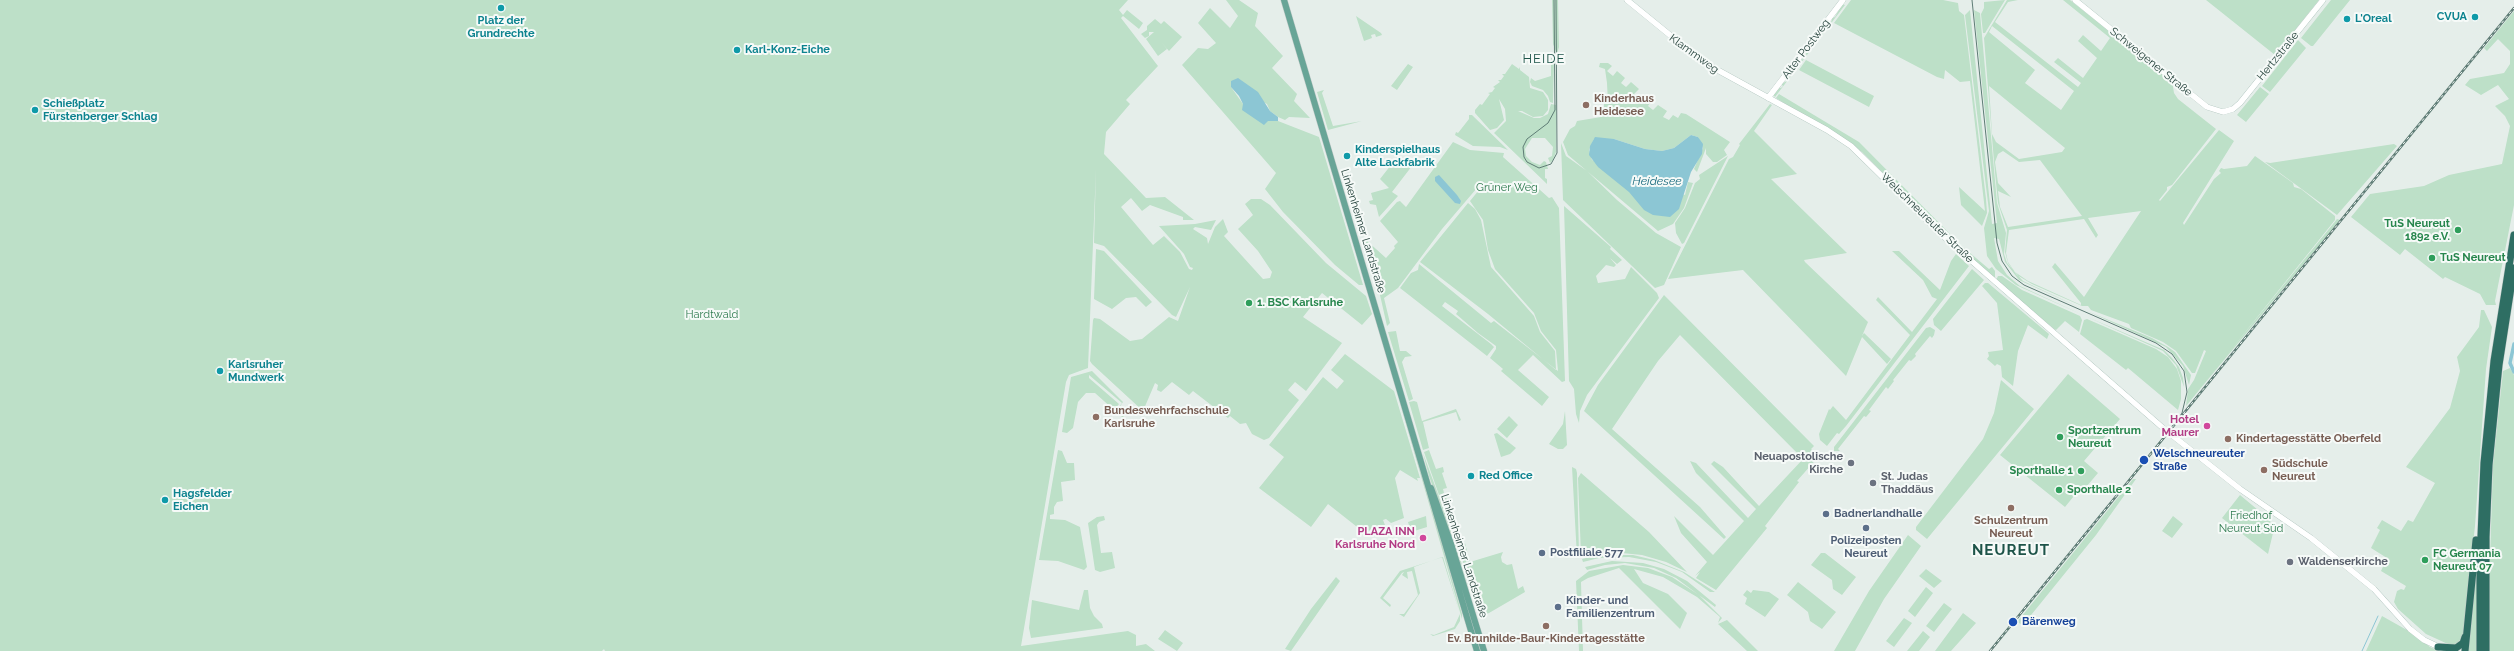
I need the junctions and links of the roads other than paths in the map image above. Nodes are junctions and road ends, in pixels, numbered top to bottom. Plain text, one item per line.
1 (1284, 0) edge
2 (1627, 0) edge
3 (1843, 0) edge
4 (2075, 0) edge
5 (2323, 0) edge
6 (1768, 98) junction
7 (2232, 110) joint
8 (2514, 235) edge
9 (2514, 268) edge
10 (2504, 311) junction
11 (2496, 363) junction
12 (1423, 468) junction
13 (2481, 504) junction
14 (2467, 632) junction
15 (2438, 647) junction
16 (1477, 651) edge
17 (1484, 651) edge
18 (2449, 651) edge
19 (2466, 651) edge
20 (2480, 651) edge
21 (2486, 651) edge

1 - 12 main road, Linkenheimer Landstraße
2 - 6 main road, Klammweg
3 - 6 main road, Alter Postweg
4 - 7 main road, Schweigener Straße
5 - 7 main road, Hertzstraße
6 - 15 main road, Welschneureuter Straße
8 - 10 highway
9 - 10 highway
10 - 11 highway
11 - 13 highway
11 - 21 highway
12 - 16 main road, Linkenheimer Landstraße
12 - 17 main road, Linkenheimer Landstraße
13 - 14 highway
13 - 20 highway
14 - 15 highway
14 - 19 highway
15 - 18 main road, Welschneureuter Straße

